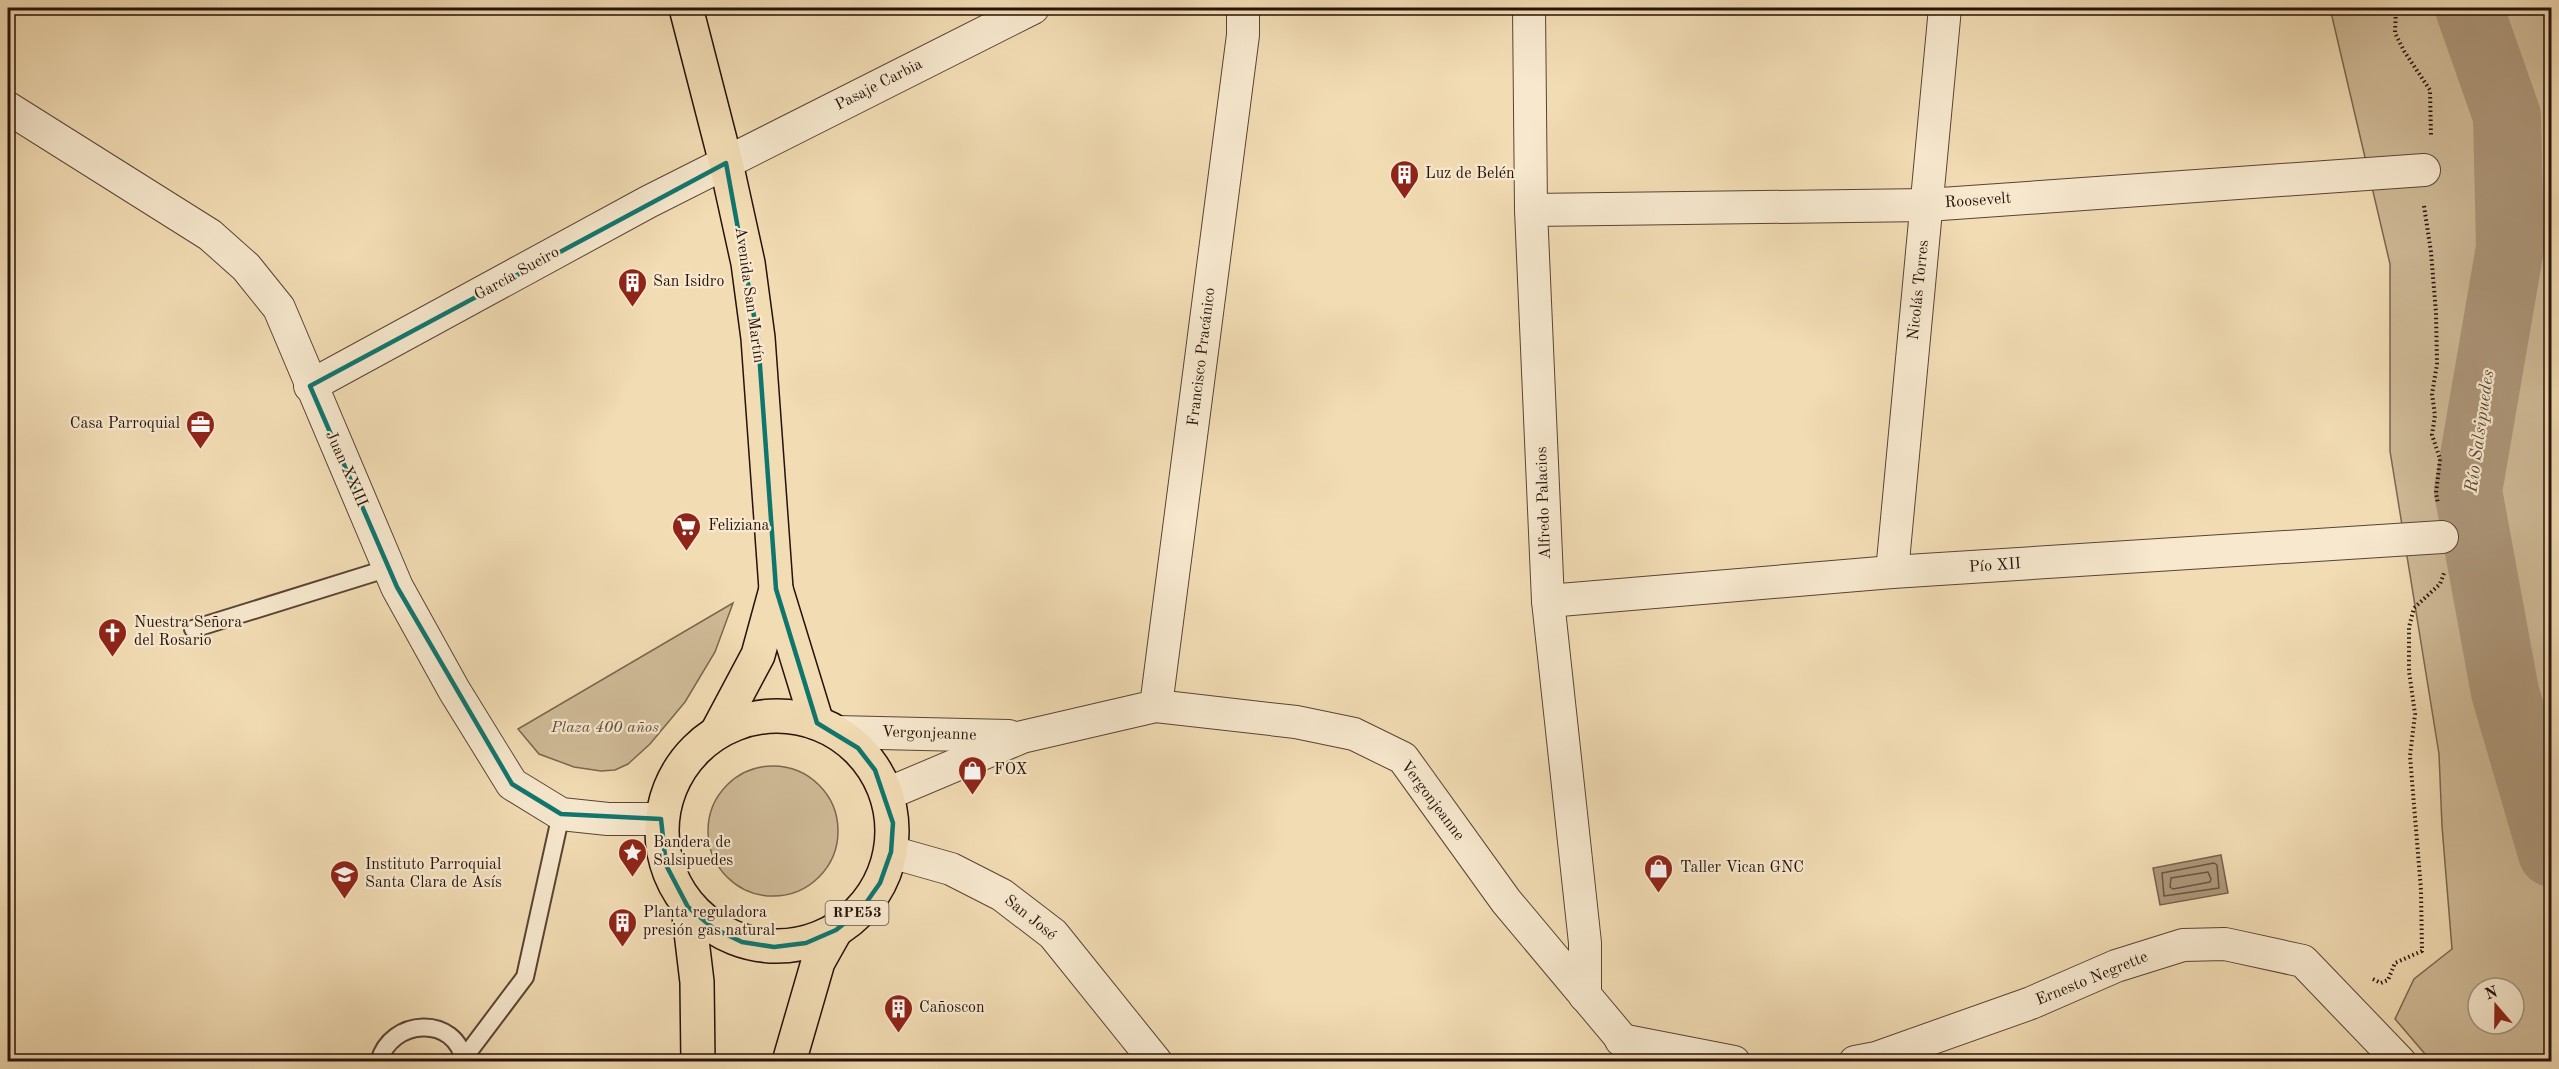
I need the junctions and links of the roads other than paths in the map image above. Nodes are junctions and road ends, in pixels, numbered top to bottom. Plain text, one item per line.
1 (686, 8) edge
2 (1033, 8) edge
3 (1243, 8) edge
4 (1529, 8) edge
5 (1945, 8) edge
6 (8, 108) edge
7 (726, 163) junction
8 (2424, 170) dead end
9 (1927, 205) junction
10 (1531, 210) junction
11 (310, 386) junction
12 (2442, 537) dead end
13 (389, 568) junction
14 (1892, 572) junction
15 (776, 589) junction
16 (1548, 601) junction
17 (193, 629) dead end
18 (1156, 706) junction
19 (827, 727) junction
20 (717, 732) junction
21 (1022, 737) junction
22 (887, 794) junction
23 (561, 814) junction
24 (661, 819) junction
25 (891, 852) junction
26 (688, 907) junction
27 (836, 930) junction
28 (1585, 996) junction
29 (1631, 1051) edge
30 (464, 1060) edge
31 (379, 1062) edge
32 (698, 1062) edge
33 (789, 1062) edge
34 (1156, 1062) edge
35 (1734, 1062) edge
36 (1855, 1062) edge
37 (2400, 1062) edge

1 - 7 main road, Avenida San Martín / RPE53
2 - 7 street, Pasaje Carbia
3 - 18 street, Francisco Pracánico
4 - 10 street, Alfredo Palacios
5 - 9 street, Nicolás Torres
6 - 11 street, Juan XXIII
7 - 11 street, García Sueiro
7 - 15 main road, Avenida San Martín / RPE53
8 - 9 street, Roosevelt
9 - 10 street, Roosevelt
9 - 14 street, Nicolás Torres
10 - 16 street, Alfredo Palacios
11 - 13 street, Juan XXIII
12 - 14 street, Pío XII
13 - 17 lane
13 - 23 street, Juan XXIII
14 - 16 street, Pío XII
15 - 19 main road, Avenida San Martín / RPE53
15 - 20 main road, Avenida San Martín / RPE53
16 - 28 street, Alfredo Palacios
18 - 21 street, Vergonjeanne
18 - 28 street, Vergonjeanne
19 - 20 main road, RPE53
19 - 21 street, Vergonjeanne
19 - 22 main road, RPE53
20 - 24 main road, RPE53
21 - 22 street, Vergonjeanne
22 - 25 main road, RPE53
23 - 24 street, Juan XXIII
23 - 30 lane
24 - 26 main road, RPE53
25 - 27 main road, RPE53
25 - 34 street, San José
26 - 27 main road, RPE53
26 - 32 main road, RPE53
27 - 33 main road, RPE53
28 - 29 street, Vergonjeanne
29 - 35 street
30 - 31 lane
36 - 37 street, Ernesto Negrette

